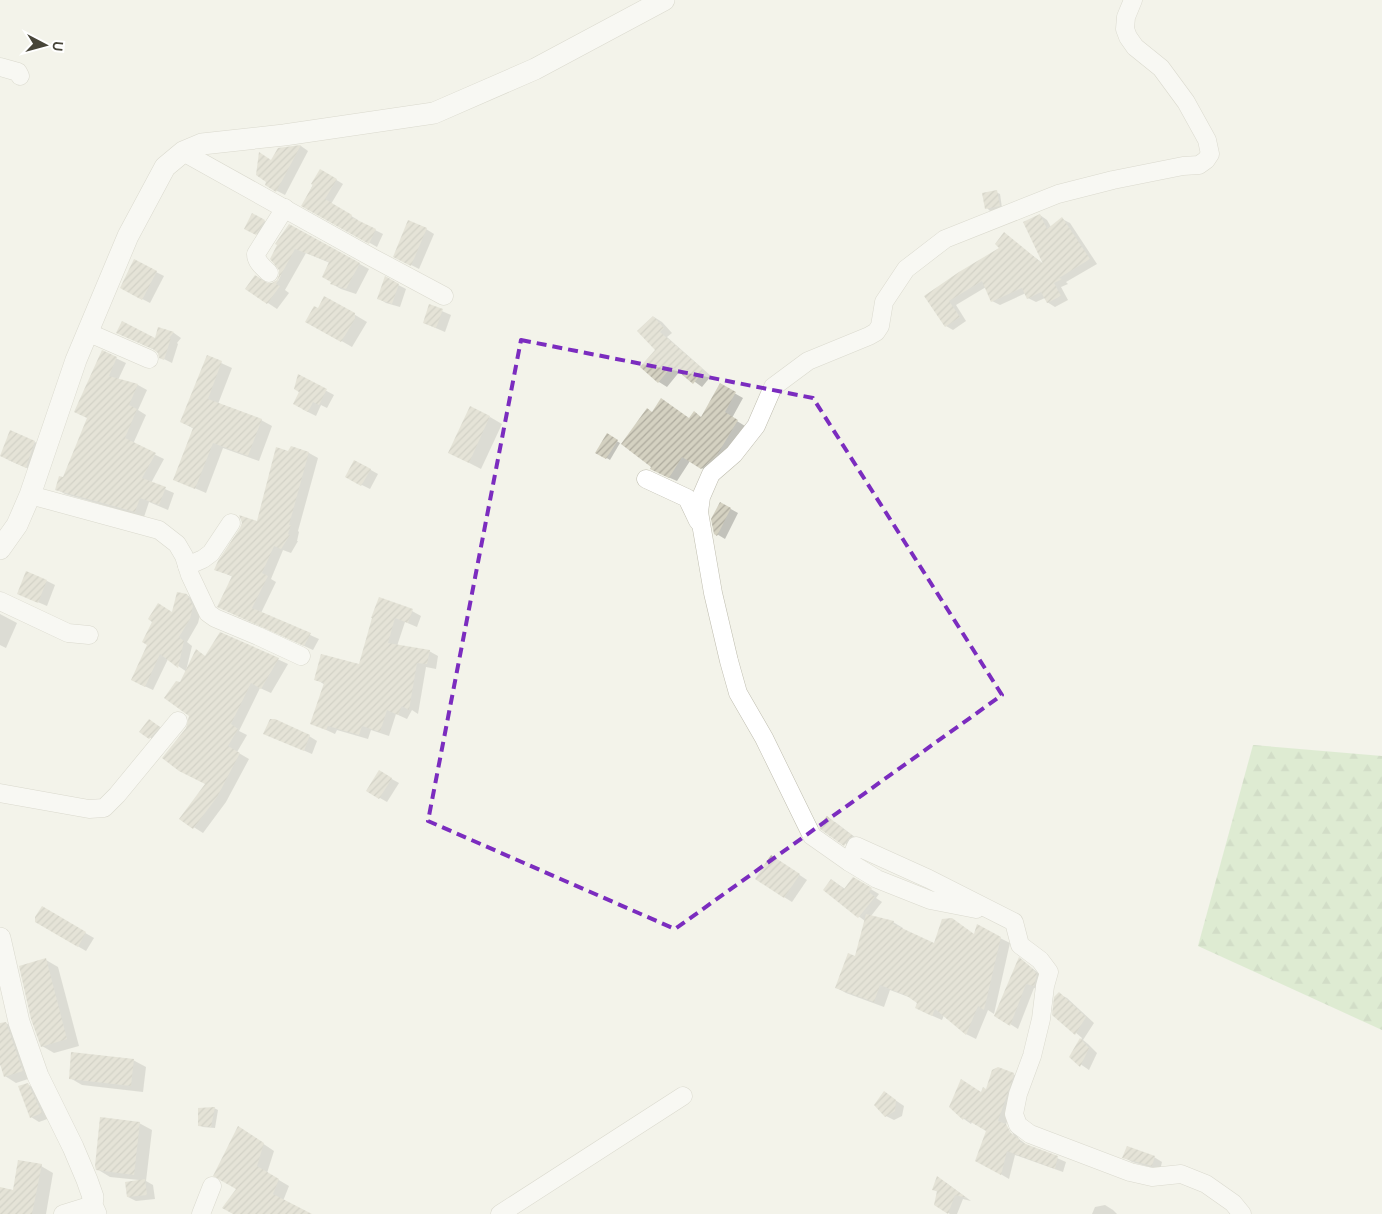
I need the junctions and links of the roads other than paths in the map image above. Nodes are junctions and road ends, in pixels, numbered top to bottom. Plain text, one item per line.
1 (664, 0) edge
2 (1133, 0) edge
3 (0, 67) edge
4 (20, 76) dead end
5 (184, 152) junction
6 (285, 208) junction
7 (269, 273) dead end
8 (444, 296) dead end
9 (87, 332) junction
10 (149, 360) dead end
11 (646, 479) dead end
12 (30, 494) junction
13 (231, 523) dead end
14 (701, 526) junction
15 (0, 549) edge
16 (187, 566) junction
17 (0, 601) edge
18 (89, 635) dead end
19 (301, 656) dead end
20 (178, 721) dead end
21 (0, 793) edge
22 (0, 938) edge
23 (683, 1096) dead end
24 (212, 1186) dead end
25 (94, 1210) edge
26 (63, 1214) edge
27 (200, 1214) edge
28 (500, 1214) edge
29 (1242, 1214) edge

1 - 5 street
2 - 14 street
3 - 4 street
5 - 6 street
5 - 9 street
6 - 7 street
6 - 8 street
9 - 10 street
9 - 12 street
11 - 14 street
12 - 15 street
12 - 16 street
13 - 16 street
14 - 29 street
16 - 19 street
17 - 18 street
20 - 21 street
22 - 25 street
23 - 28 street
24 - 27 street
25 - 26 street

